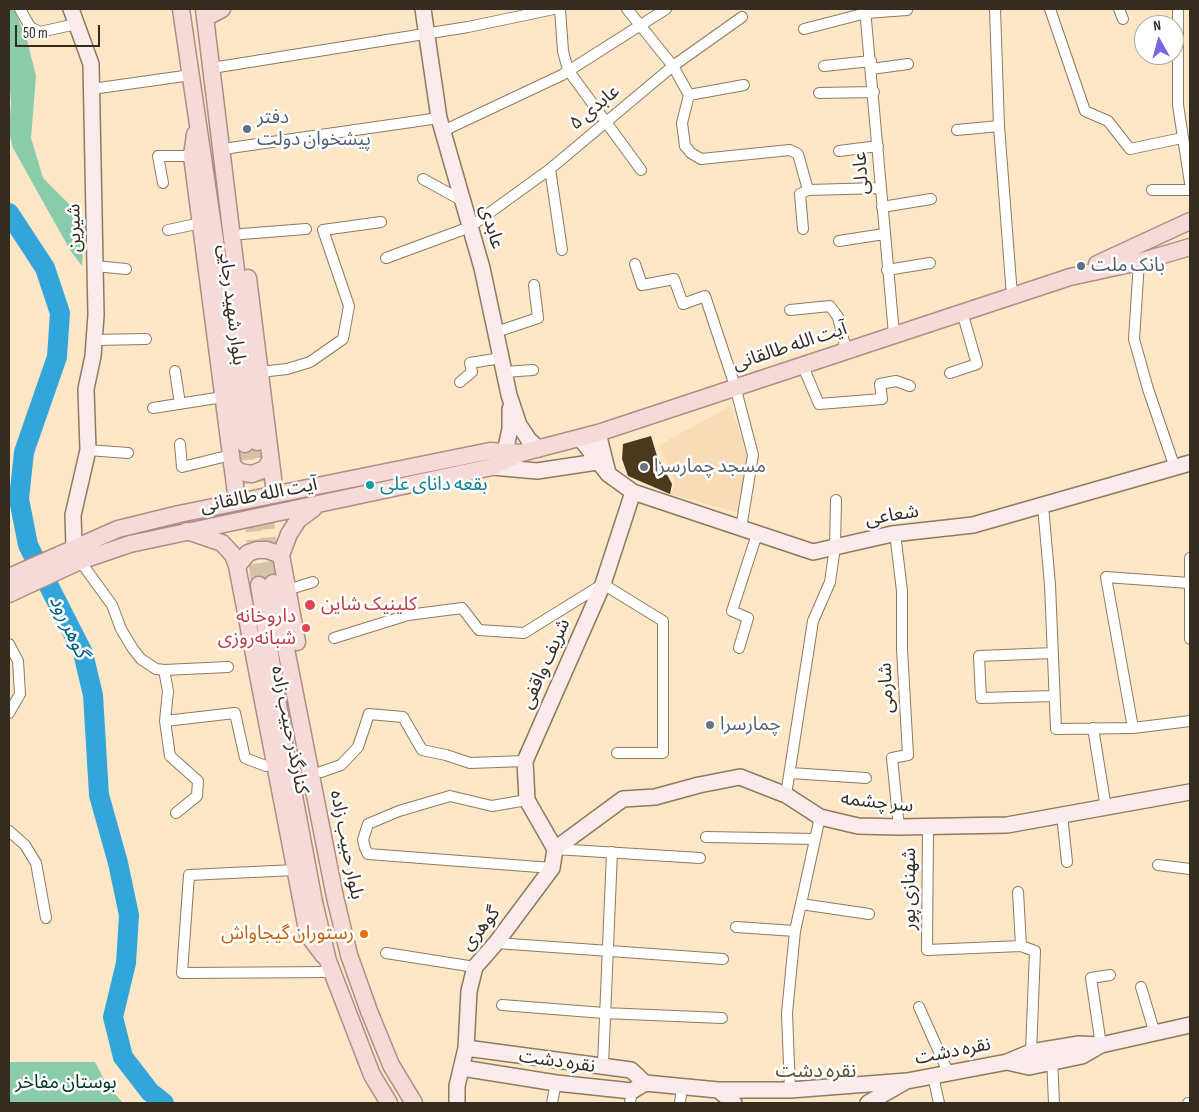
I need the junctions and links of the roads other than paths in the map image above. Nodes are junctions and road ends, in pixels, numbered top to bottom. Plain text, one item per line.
1 (20, 9) edge
2 (71, 9) edge
3 (181, 9) edge
4 (222, 9) edge
5 (423, 9) edge
6 (554, 9) edge
7 (560, 9) edge
8 (627, 9) edge
9 (666, 9) edge
10 (995, 9) edge
11 (1050, 9) edge
12 (1178, 9) edge
13 (907, 10) dead end
14 (865, 11) edge
15 (204, 13) edge
16 (742, 17) dead end
17 (76, 24) junction
18 (640, 27) junction
19 (804, 29) dead end
20 (428, 34) junction
21 (908, 64) dead end
22 (871, 65) junction
23 (673, 66) junction
24 (824, 66) dead end
25 (212, 68) junction
26 (568, 70) junction
27 (191, 75) junction
28 (744, 86) dead end
29 (92, 89) junction
30 (819, 92) dead end
31 (874, 92) junction
32 (689, 95) junction
33 (197, 114) junction
34 (218, 117) junction
35 (607, 121) junction
36 (441, 125) junction
37 (998, 126) junction
38 (957, 130) dead end
39 (1182, 138) junction
40 (878, 146) junction
41 (230, 148) junction
42 (839, 151) dead end
43 (192, 156) junction
44 (550, 169) junction
45 (641, 170) dead end
46 (423, 179) dead end
47 (163, 183) dead end
48 (1190, 183) edge
49 (881, 188) junction
50 (808, 190) junction
51 (1152, 190) dead end
52 (1190, 190) edge
53 (931, 199) dead end
54 (463, 201) junction
55 (882, 207) junction
56 (1190, 221) edge
57 (381, 222) dead end
58 (200, 223) junction
59 (470, 227) junction
60 (306, 229) dead end
61 (168, 230) dead end
62 (803, 230) dead end
63 (242, 234) junction
64 (884, 234) junction
65 (839, 240) dead end
66 (1190, 247) edge
67 (562, 250) dead end
68 (386, 258) dead end
69 (1139, 262) junction
70 (930, 263) dead end
71 (635, 264) dead end
72 (95, 266) junction
73 (126, 269) dead end
74 (887, 270) junction
75 (1070, 277) junction
76 (534, 285) dead end
77 (1012, 296) junction
78 (790, 310) dead end
79 (962, 312) junction
80 (496, 332) junction
81 (894, 334) junction
82 (146, 339) dead end
83 (94, 340) junction
84 (846, 350) junction
85 (802, 364) junction
86 (503, 365) junction
87 (533, 370) dead end
88 (175, 371) dead end
89 (260, 372) junction
90 (950, 373) dead end
91 (460, 382) dead end
92 (735, 386) junction
93 (910, 386) dead end
94 (509, 395) junction
95 (222, 397) junction
96 (180, 404) junction
97 (153, 408) dead end
98 (598, 432) junction
99 (580, 438) junction
100 (180, 444) dead end
101 (539, 449) junction
102 (88, 450) junction
103 (128, 453) dead end
104 (513, 453) junction
105 (231, 460) junction
106 (270, 461) junction
107 (597, 462) junction
108 (1190, 463) edge
109 (492, 467) junction
110 (404, 468) junction
111 (1175, 468) junction
112 (608, 474) junction
113 (408, 486) junction
114 (633, 492) junction
115 (275, 494) junction
116 (836, 500) dead end
117 (237, 501) junction
118 (316, 506) junction
119 (1043, 506) junction
120 (741, 528) junction
121 (184, 531) junction
122 (757, 534) junction
123 (896, 534) junction
124 (836, 547) junction
125 (76, 553) junction
126 (281, 555) junction
127 (1190, 558) edge
128 (237, 566) junction
129 (9, 577) edge
130 (313, 582) dead end
131 (1189, 583) edge
132 (603, 584) junction
133 (273, 586) junction
134 (9, 594) edge
135 (334, 638) dead end
136 (1190, 639) edge
137 (9, 644) edge
138 (739, 648) dead end
139 (1053, 653) junction
140 (228, 667) dead end
141 (164, 670) junction
142 (1054, 696) junction
143 (9, 713) edge
144 (165, 721) junction
145 (1190, 721) edge
146 (1092, 728) junction
147 (1133, 728) junction
148 (617, 753) dead end
149 (525, 761) junction
150 (266, 766) dead end
151 (321, 772) junction
152 (790, 772) junction
153 (866, 778) dead end
154 (1190, 792) edge
155 (786, 795) junction
156 (527, 800) junction
157 (1106, 808) junction
158 (176, 813) dead end
159 (1062, 815) junction
160 (820, 817) junction
161 (899, 827) junction
162 (928, 828) junction
163 (9, 831) edge
164 (706, 837) dead end
165 (815, 839) junction
166 (555, 849) junction
167 (612, 852) junction
168 (700, 858) dead end
169 (1067, 862) dead end
170 (1158, 866) dead end
171 (552, 868) junction
172 (295, 870) junction
173 (1190, 870) edge
174 (1018, 892) dead end
175 (801, 904) junction
176 (869, 914) dead end
177 (46, 918) dead end
178 (736, 927) dead end
179 (795, 931) junction
180 (496, 943) junction
181 (1021, 946) junction
182 (608, 951) junction
183 (386, 953) dead end
184 (349, 955) junction
185 (722, 959) dead end
186 (330, 966) junction
187 (475, 967) junction
188 (1110, 976) dead end
189 (1141, 987) dead end
190 (502, 1005) dead end
191 (919, 1007) dead end
192 (604, 1013) junction
193 (722, 1018) dead end
194 (1190, 1025) edge
195 (1155, 1034) junction
196 (1101, 1045) junction
197 (466, 1048) junction
198 (486, 1051) junction
199 (1031, 1052) junction
200 (1052, 1056) junction
201 (1007, 1062) junction
202 (603, 1065) junction
203 (462, 1068) junction
204 (483, 1071) junction
205 (940, 1074) junction
206 (907, 1081) junction
207 (556, 1083) junction
208 (645, 1083) junction
209 (682, 1086) junction
210 (718, 1090) junction
211 (790, 1090) junction
212 (631, 1097) edge
213 (389, 1103) edge
214 (414, 1103) edge
215 (457, 1103) edge
216 (552, 1103) edge
217 (680, 1103) edge
218 (734, 1103) edge
219 (868, 1103) edge
220 (938, 1103) edge
221 (1054, 1103) edge

1 - 17 street
2 - 17 street, شیرین
3 - 27 main road, بلوار شهید رجایی
4 - 15 main road
5 - 20 street, عابدی
6 - 20 street
7 - 26 street
8 - 18 street
9 - 18 street
10 - 37 street
11 - 39 street
12 - 39 street
13 - 14 street
14 - 19 street
14 - 22 street, عادلی
15 - 25 main road, بلوار شهید رجایی
16 - 23 street, عابدی ۵
17 - 29 street, شیرین
18 - 23 street
18 - 26 street
20 - 25 street
20 - 36 street, عابدی
21 - 22 street
22 - 24 street
22 - 31 street, عادلی
23 - 32 street
23 - 35 street, عابدی ۵
25 - 34 main road, بلوار شهید رجایی
26 - 35 street
26 - 36 street
27 - 29 street
27 - 33 main road, بلوار شهید رجایی
28 - 32 street
29 - 72 street, شیرین
30 - 31 street
31 - 40 street, عادلی
32 - 50 street
33 - 34 main road, بلوار شهید رجایی
33 - 43 main road, بلوار شهید رجایی
34 - 41 main road, بلوار شهید رجایی
35 - 44 street, عابدی ۵
35 - 45 street
36 - 41 street
36 - 54 street, عابدی
37 - 38 street
37 - 77 street
39 - 48 street
40 - 42 street
40 - 49 street, عادلی
41 - 63 main road, بلوار شهید رجایی
43 - 47 street
43 - 58 main road, بلوار شهید رجایی
44 - 59 street, عابدی ۵
44 - 67 street
46 - 54 street
49 - 50 street
49 - 55 street, عادلی
50 - 62 street
51 - 52 street
53 - 55 street
54 - 59 street, عابدی
55 - 64 street, عادلی
56 - 75 main road, آیت الله طالقانی
57 - 89 street
58 - 61 street
58 - 95 main road, بلوار شهید رجایی
59 - 68 street, عابدی ۵
59 - 80 street, عابدی
60 - 63 street
63 - 89 main road, بلوار شهید رجایی
64 - 65 street
64 - 74 street, عادلی
66 - 69 main road, آیت الله طالقانی
69 - 75 main road, آیت الله طالقانی
69 - 111 street
70 - 74 street
71 - 92 street
72 - 73 street
72 - 83 street, شیرین
74 - 81 street, عادلی
75 - 77 main road, آیت الله طالقانی
76 - 80 street
77 - 79 main road, آیت الله طالقانی
78 - 84 street
79 - 81 main road, آیت الله طالقانی
79 - 90 street
80 - 86 street, عابدی
81 - 84 main road, آیت الله طالقانی
82 - 83 street
83 - 102 street, شیرین
84 - 85 main road, آیت الله طالقانی
85 - 92 main road, آیت الله طالقانی
85 - 93 street
86 - 87 street
86 - 91 street
86 - 94 street, عابدی
88 - 96 street
89 - 106 main road, بلوار شهید رجایی
92 - 98 main road, آیت الله طالقانی
92 - 120 street
94 - 101 street, عابدی
94 - 104 street
95 - 96 street
95 - 105 main road, بلوار شهید رجایی
96 - 97 street
98 - 99 main road, آیت الله طالقانی
98 - 112 street
99 - 101 main road, آیت الله طالقانی
99 - 107 street, شعاعی
100 - 105 street
101 - 104 main road, آیت الله طالقانی
102 - 103 street
102 - 125 street, شیرین
104 - 109 main road, آیت الله طالقانی
104 - 110 main road, آیت الله طالقانی
105 - 106 main road
105 - 117 main road, بلوار شهید رجایی
106 - 115 main road, بلوار شهید رجایی
107 - 109 street
107 - 112 street, شعاعی
108 - 111 street, شعاعی
109 - 113 main road, آیت الله طالقانی
110 - 113 main road
110 - 115 main road, آیت الله طالقانی
111 - 119 street, شعاعی
112 - 114 street, شعاعی
113 - 118 main road, آیت الله طالقانی
114 - 120 street, شعاعی
114 - 132 street, شریف واقفی
115 - 117 main road, آیت الله طالقانی
116 - 124 street
117 - 125 main road, آیت الله طالقانی
118 - 121 main road, آیت الله طالقانی
118 - 126 main road
119 - 123 street, شعاعی
119 - 139 street
120 - 122 street, شعاعی
121 - 125 main road, آیت الله طالقانی
121 - 128 main road, کنارگذر حبیب زاده
122 - 124 street, شعاعی
122 - 138 street
123 - 124 street, شعاعی
123 - 161 street, شارمی
124 - 152 street
125 - 129 main road, آیت الله طالقانی
125 - 134 main road, آیت الله طالقانی
125 - 141 street
126 - 128 main road
126 - 133 main road, کنارگذر حبیب زاده
127 - 131 street
128 - 172 main road, کنارگذر حبیب زاده
130 - 133 street
131 - 136 street
131 - 147 street
132 - 135 street
132 - 148 street
132 - 149 street, شریف واقفی
133 - 151 main road, کنارگذر حبیب زاده
133 - 184 main road, بلوار حبیب زاده
133 - 186 main road
137 - 143 street
139 - 142 street
139 - 142 street
140 - 141 street
141 - 144 street
142 - 146 street
144 - 150 street
144 - 158 street
145 - 147 street
146 - 147 street
146 - 157 street
149 - 151 street
149 - 156 street, شریف واقفی
151 - 184 main road, کنارگذر حبیب زاده
152 - 153 street
152 - 155 street
154 - 157 street, سر چشمه
155 - 160 street, سر چشمه
155 - 166 street, سر چشمه
156 - 166 street, شریف واقفی
156 - 171 street
157 - 159 street, سر چشمه
159 - 162 street, سر چشمه
159 - 169 street
160 - 161 street, سر چشمه
160 - 165 street
161 - 162 street, سر چشمه
162 - 181 street, شهنازی پور
163 - 177 street
164 - 165 street
165 - 175 street
166 - 167 street
166 - 171 street, گوهری
167 - 168 street
167 - 182 street
170 - 173 street
171 - 180 street, گوهری
172 - 186 main road, کنارگذر حبیب زاده
172 - 186 street
174 - 181 street
175 - 176 street
175 - 179 street
178 - 179 street
179 - 211 street
180 - 182 street
180 - 187 street, گوهری
181 - 199 street
182 - 185 street
182 - 192 street
183 - 187 street
184 - 214 main road, بلوار حبیب زاده
186 - 213 main road
187 - 197 street, گوهری
188 - 196 street
189 - 195 street
190 - 192 street
191 - 205 street
192 - 193 street
192 - 202 street
194 - 195 street, نقره دشت
195 - 196 street, نقره دشت
196 - 200 street, نقره دشت
197 - 198 street, نقره دشت
197 - 203 street, گوهری
198 - 202 street, نقره دشت
198 - 204 street
199 - 200 street, نقره دشت
199 - 201 street, نقره دشت
200 - 201 street, نقره دشت
200 - 221 street
201 - 205 street, نقره دشت
202 - 208 street, نقره دشت
203 - 204 street, نقره دشت
203 - 215 street, گوهری
204 - 207 street, نقره دشت
205 - 206 street, نقره دشت
205 - 220 street
206 - 211 street, نقره دشت
206 - 219 street, نقره دشت
207 - 212 street, نقره دشت
207 - 216 street
208 - 209 street, نقره دشت
208 - 212 street, نقره دشت
209 - 210 street, نقره دشت
209 - 217 street
210 - 211 street, نقره دشت
210 - 218 street

